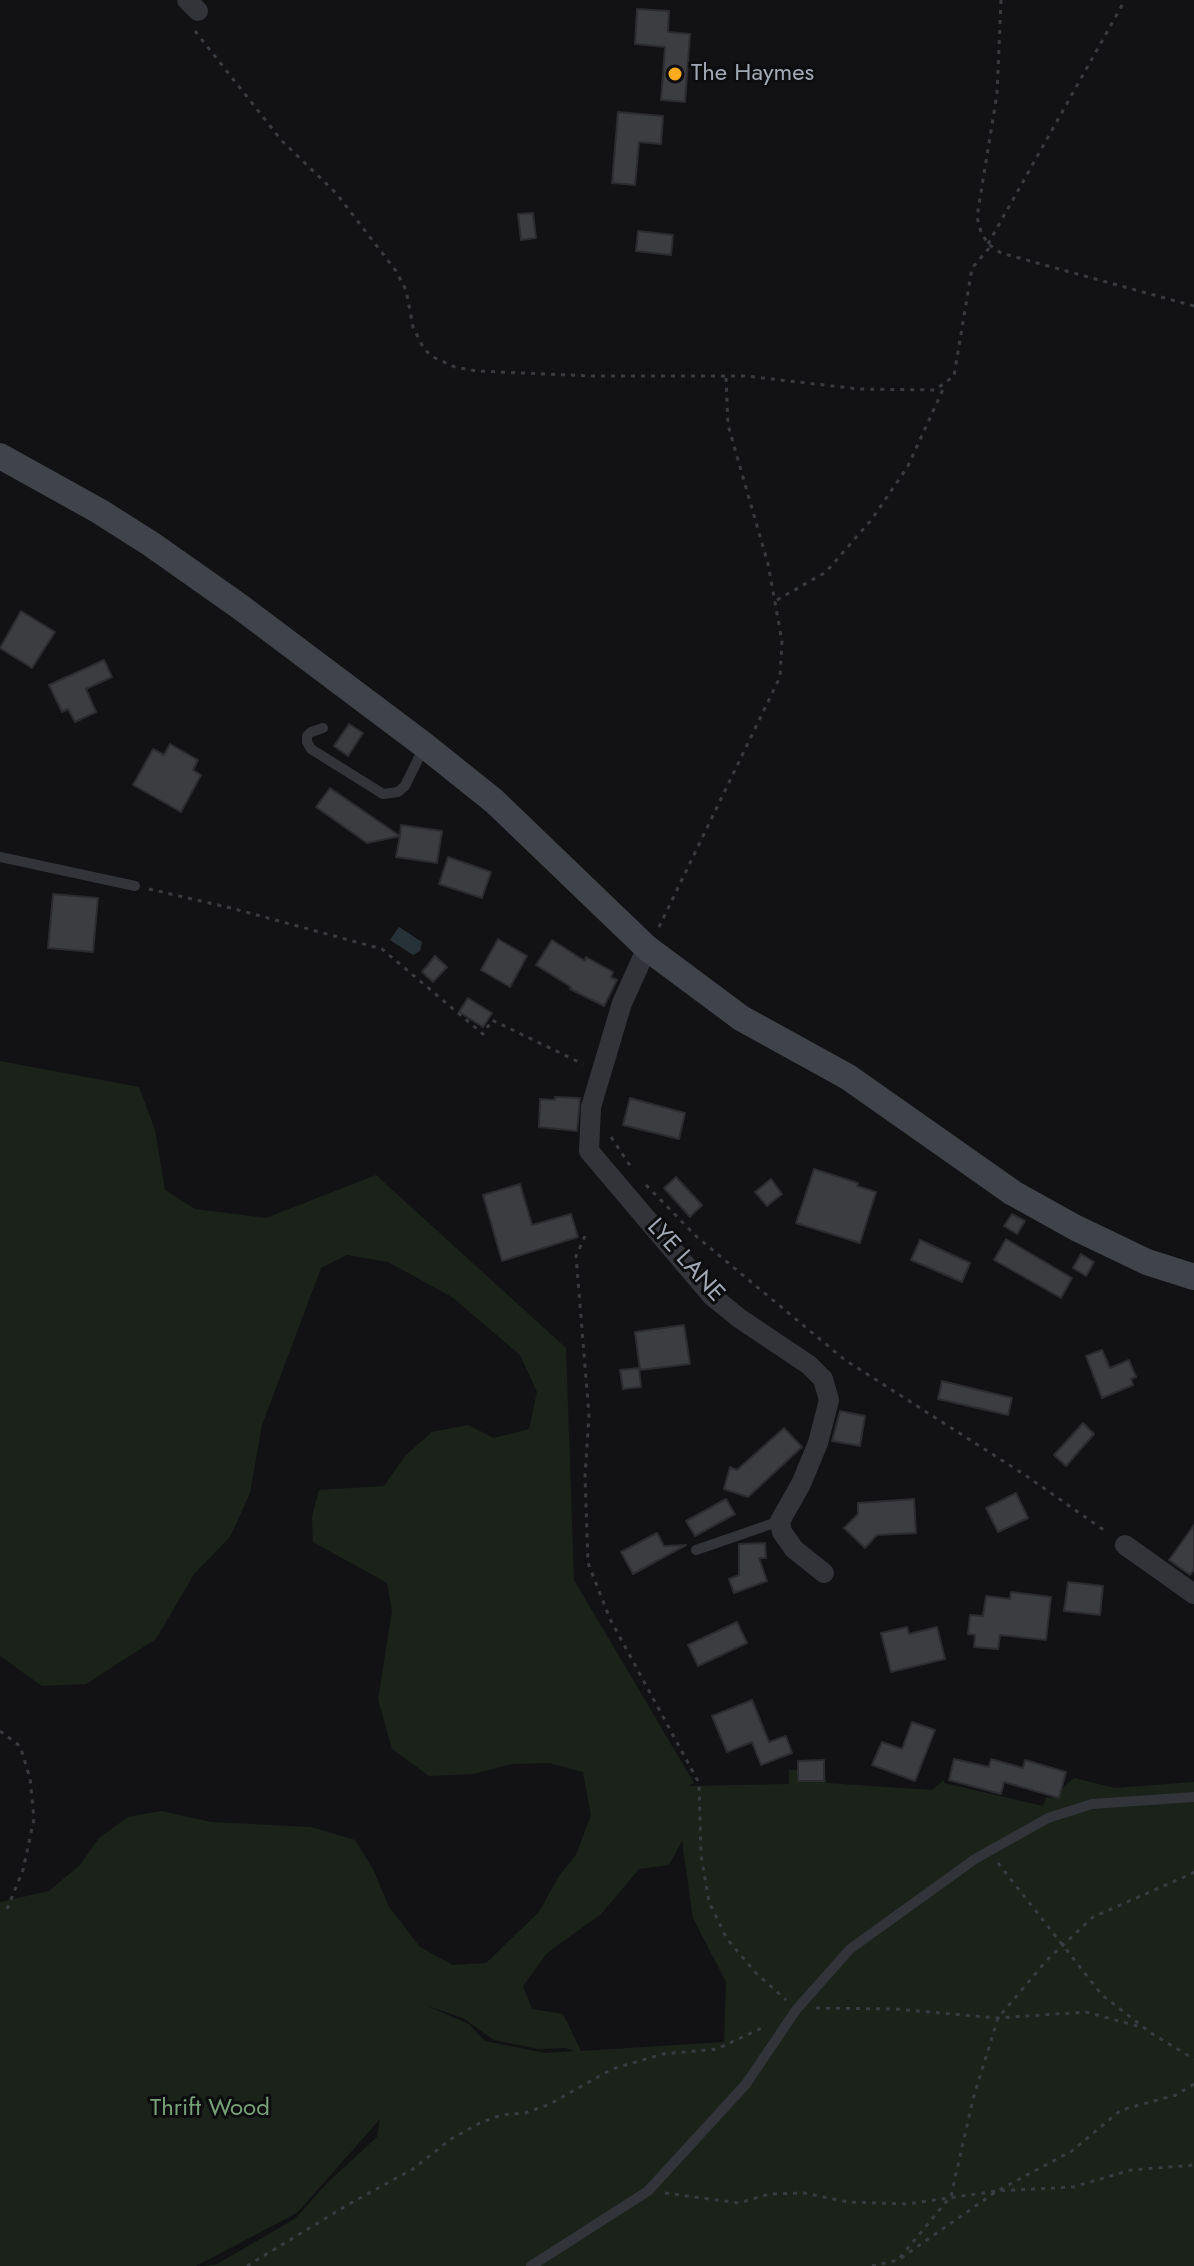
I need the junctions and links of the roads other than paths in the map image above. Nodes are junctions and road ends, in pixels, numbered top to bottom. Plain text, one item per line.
1 (0, 456) edge
2 (323, 728) dead end
3 (424, 745) junction
4 (0, 857) edge
5 (135, 886) road end
6 (647, 948) junction
7 (1194, 1277) edge
8 (780, 1521) junction
9 (1125, 1545) road end
10 (696, 1550) dead end
11 (824, 1573) dead end
12 (1194, 1594) edge
13 (1194, 1797) edge
14 (531, 2266) edge

1 - 3 main road
2 - 3 lane
3 - 6 main road
4 - 5 lane
6 - 7 main road
6 - 8 street, LYE LANE
8 - 10 lane
8 - 11 street
9 - 12 street
13 - 14 lane

